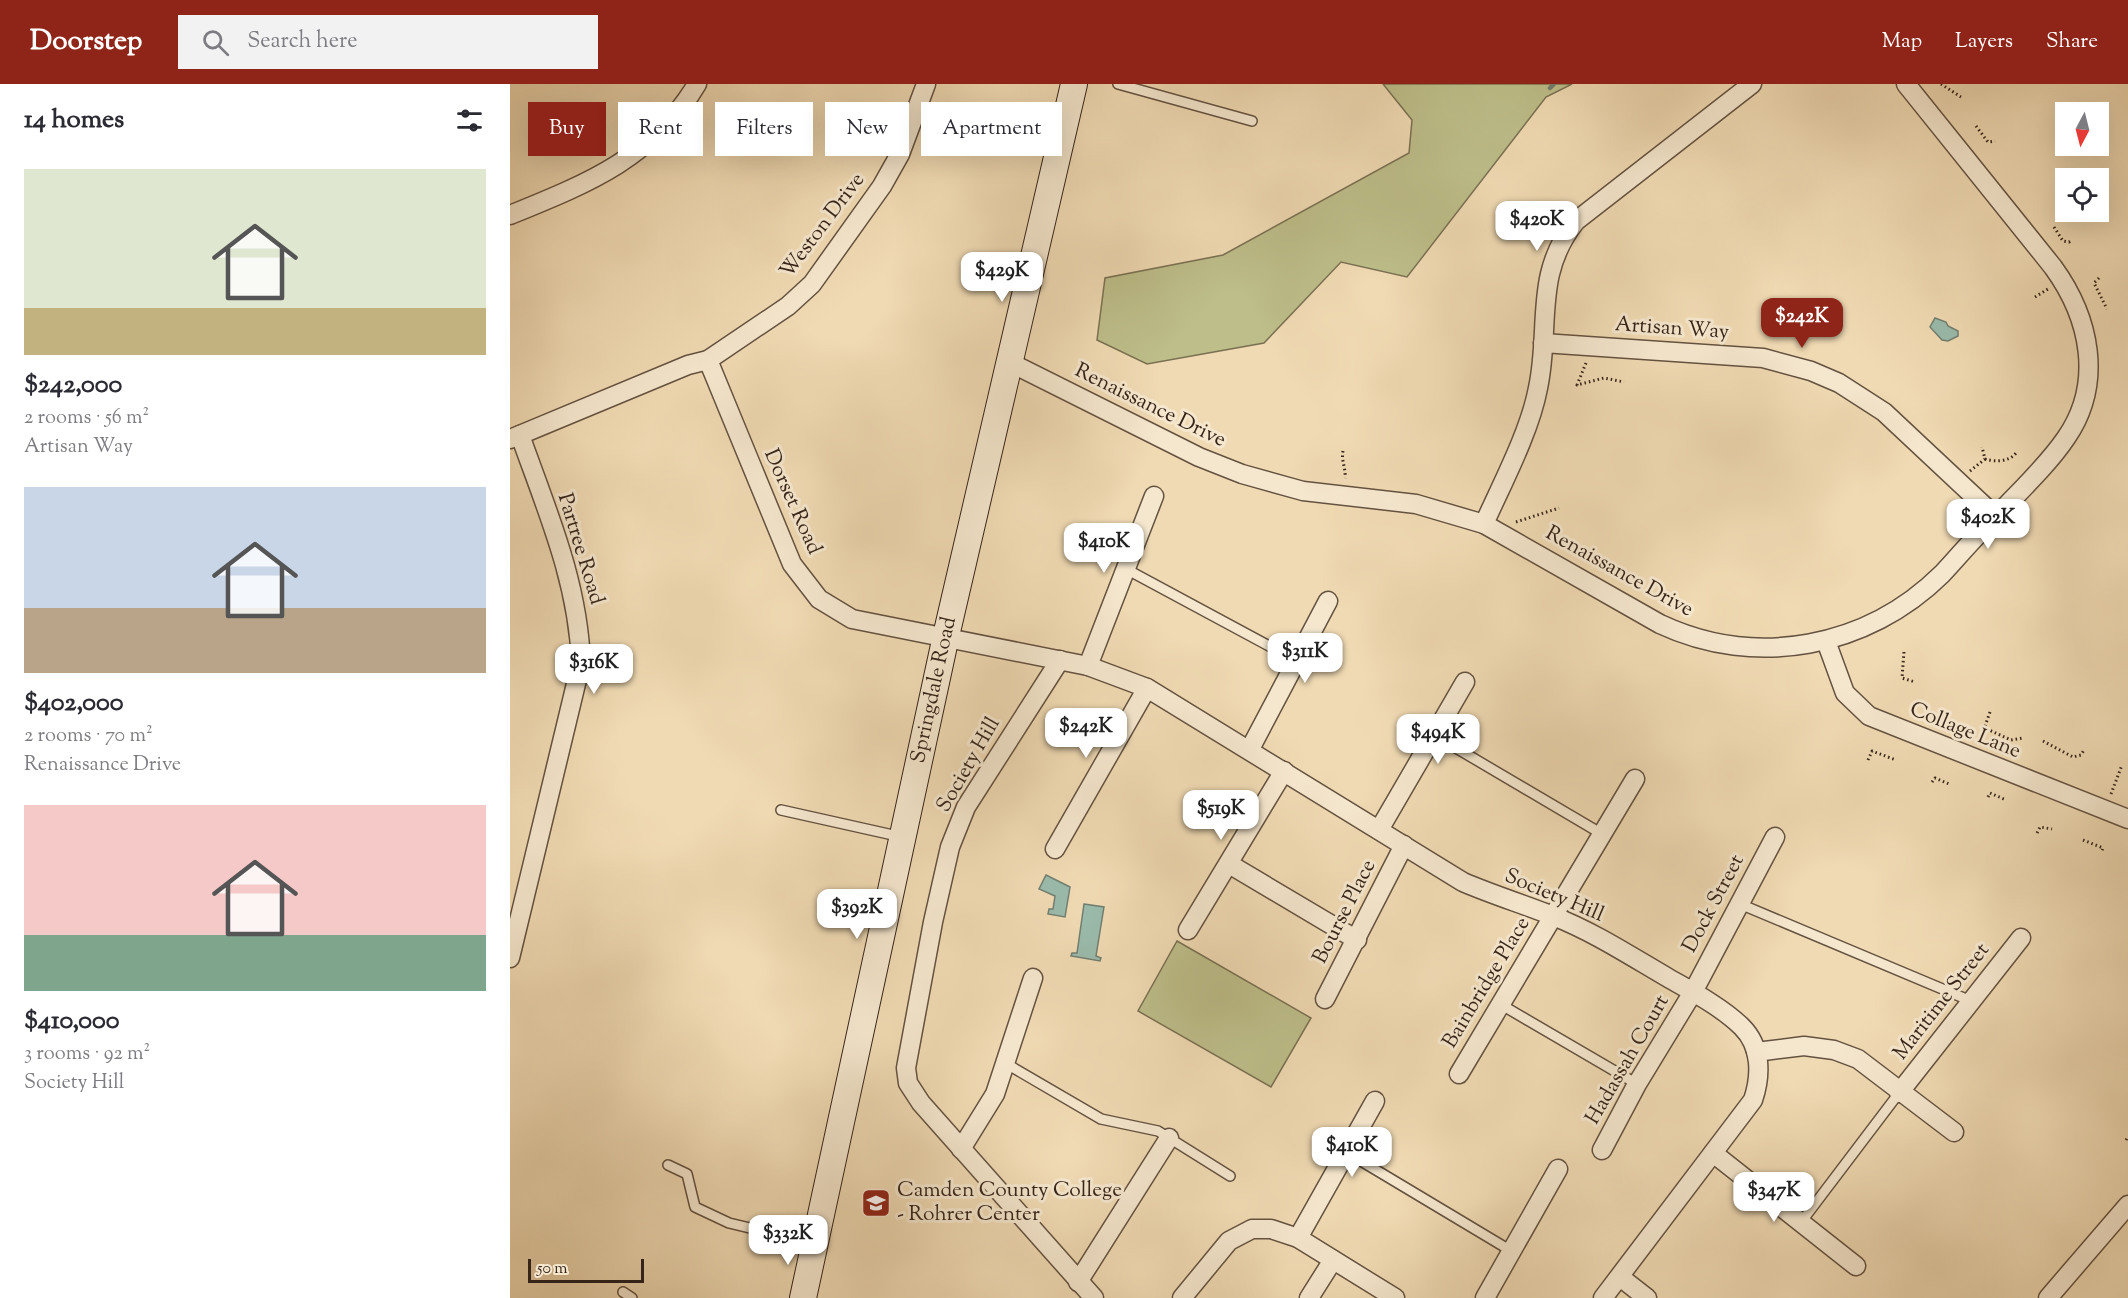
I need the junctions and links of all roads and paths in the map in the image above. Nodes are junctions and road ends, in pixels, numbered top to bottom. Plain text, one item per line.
1 (697, 84) edge
2 (926, 84) edge
3 (1074, 84) edge
4 (1118, 84) edge
5 (1752, 84) edge
6 (1906, 84) edge
7 (1941, 84) edge
8 (1933, 92) dead end
9 (1961, 97) dead end
10 (1252, 121) dead end
11 (1976, 126) dead end
12 (1995, 141) dead end
13 (510, 215) edge
14 (2054, 227) dead end
15 (2072, 240) dead end
16 (2099, 278) dead end
17 (2048, 289) dead end
18 (2035, 297) dead end
19 (2107, 309) dead end
20 (1543, 343) junction
21 (708, 360) junction
22 (1011, 363) junction
23 (1586, 363) dead end
24 (1624, 382) dead end
25 (515, 437) edge
26 (1982, 447) dead end
27 (1343, 451) dead end
28 (2016, 453) dead end
29 (1985, 459) junction
30 (1970, 471) dead end
31 (1345, 478) dead end
32 (1154, 496) dead end
33 (1560, 508) dead end
34 (1995, 516) junction
35 (1516, 522) dead end
36 (1484, 524) junction
37 (1126, 568) junction
38 (1328, 601) dead end
39 (946, 636) junction
40 (1826, 641) junction
41 (1904, 652) dead end
42 (1060, 660) junction
43 (1297, 661) junction
44 (1088, 666) junction
45 (1466, 682) dead end
46 (1916, 682) dead end
47 (1147, 688) junction
48 (1990, 712) dead end
49 (1434, 735) junction
50 (2023, 738) dead end
51 (2043, 741) dead end
52 (1250, 749) junction
53 (2084, 750) dead end
54 (1868, 760) dead end
55 (1896, 760) dead end
56 (2122, 765) dead end
57 (1284, 771) junction
58 (1635, 779) dead end
59 (1932, 782) dead end
60 (1949, 784) dead end
61 (2110, 795) dead end
62 (1988, 796) dead end
63 (2006, 800) dead end
64 (782, 810) dead end
65 (2128, 819) edge
66 (2052, 829) dead end
67 (1379, 830) junction
68 (2037, 833) dead end
69 (1602, 834) junction
70 (902, 837) junction
71 (1775, 837) dead end
72 (2083, 840) dead end
73 (1404, 845) junction
74 (1055, 849) dead end
75 (2102, 851) dead end
76 (1229, 864) junction
77 (1740, 904) junction
78 (1554, 916) junction
79 (1188, 930) dead end
80 (2021, 938) dead end
81 (1357, 940) junction
82 (510, 958) edge
83 (1033, 978) dead end
84 (1693, 992) junction
85 (1325, 999) dead end
86 (1971, 1001) junction
87 (1499, 1004) junction
88 (1756, 1052) junction
89 (1005, 1063) junction
90 (1459, 1074) dead end
91 (1637, 1084) junction
92 (1899, 1093) junction
93 (1375, 1101) dead end
94 (1954, 1132) dead end
95 (1169, 1138) junction
96 (961, 1149) junction
97 (1602, 1150) dead end
98 (1346, 1152) junction
99 (1713, 1153) junction
100 (668, 1165) dead end
101 (1558, 1169) dead end
102 (1230, 1176) dead end
103 (2128, 1205) edge
104 (1802, 1221) junction
105 (1298, 1238) junction
106 (815, 1244) junction
107 (1513, 1252) junction
108 (1333, 1260) junction
109 (1856, 1266) dead end
110 (1620, 1277) junction
111 (1078, 1282) junction
112 (623, 1292) dead end
113 (632, 1298) edge
114 (803, 1298) edge
115 (1094, 1298) edge
116 (1182, 1298) edge
117 (1309, 1298) edge
118 (1395, 1298) edge
119 (1485, 1298) edge
120 (1603, 1298) edge
121 (1647, 1298) edge
122 (2048, 1298) edge

1 - 13 street
2 - 21 street, Weston Drive
3 - 22 main road, Springdale Road
4 - 10 lane
5 - 20 street
6 - 34 street, Renaissance Drive
7 - 8 path
7 - 9 path
11 - 12 path
14 - 15 path
16 - 19 path
17 - 18 path
20 - 34 street, Artisan Way
20 - 36 street
21 - 25 street, Weston Drive
21 - 39 street, Dorset Road
22 - 36 street, Renaissance Drive
22 - 39 main road, Springdale Road
23 - 24 path
25 - 82 street, Partree Road
26 - 29 path
27 - 31 path
28 - 29 path
29 - 30 path
32 - 37 street
33 - 35 path
34 - 40 street, Renaissance Drive
36 - 40 street, Renaissance Drive
37 - 43 lane
37 - 44 street
38 - 43 street
39 - 42 street, Society Hill
39 - 70 main road, Springdale Road
40 - 65 street, Collage Lane
41 - 46 path
42 - 44 street, Society Hill
42 - 96 street, Society Hill
43 - 52 street
44 - 47 street, Society Hill
45 - 49 street
47 - 52 street, Society Hill
47 - 74 street
48 - 50 path
49 - 67 street
49 - 69 lane
51 - 53 path
52 - 57 street, Society Hill
54 - 55 path
56 - 61 path
57 - 67 street, Society Hill
57 - 76 street
58 - 69 street, Bainbridge Place
59 - 60 path
62 - 63 path
64 - 70 lane
66 - 68 path
67 - 73 street, Society Hill
69 - 78 street, Bainbridge Place
70 - 106 main road, Springdale Road
71 - 77 street, Dock Street
72 - 75 path
73 - 78 street, Society Hill
73 - 81 street, Bourse Place
76 - 79 street
76 - 81 street
77 - 84 street, Dock Street
77 - 86 lane
78 - 84 street, Society Hill
78 - 87 street, Bainbridge Place
80 - 86 street, Maritime Street
81 - 85 street, Bourse Place
83 - 89 street
84 - 88 street, Society Hill
84 - 91 street, Hadassah Court
86 - 92 street, Maritime Street
87 - 90 street, Bainbridge Place
87 - 91 lane
88 - 92 street
88 - 99 street, Society Hill
89 - 95 lane
89 - 96 street
91 - 97 street, Hadassah Court
92 - 94 street
92 - 104 lane
93 - 98 street
95 - 102 lane
95 - 111 street
96 - 111 street, Society Hill
98 - 105 street
98 - 107 lane
99 - 104 street
99 - 110 street, Society Hill
100 - 106 lane
101 - 107 street
103 - 122 street
104 - 109 street
105 - 108 street
105 - 116 street
106 - 114 main road, Springdale Road
107 - 119 street
108 - 117 street
108 - 118 street
110 - 120 street, Society Hill
110 - 121 street
111 - 115 street, Society Hill
112 - 113 lane

